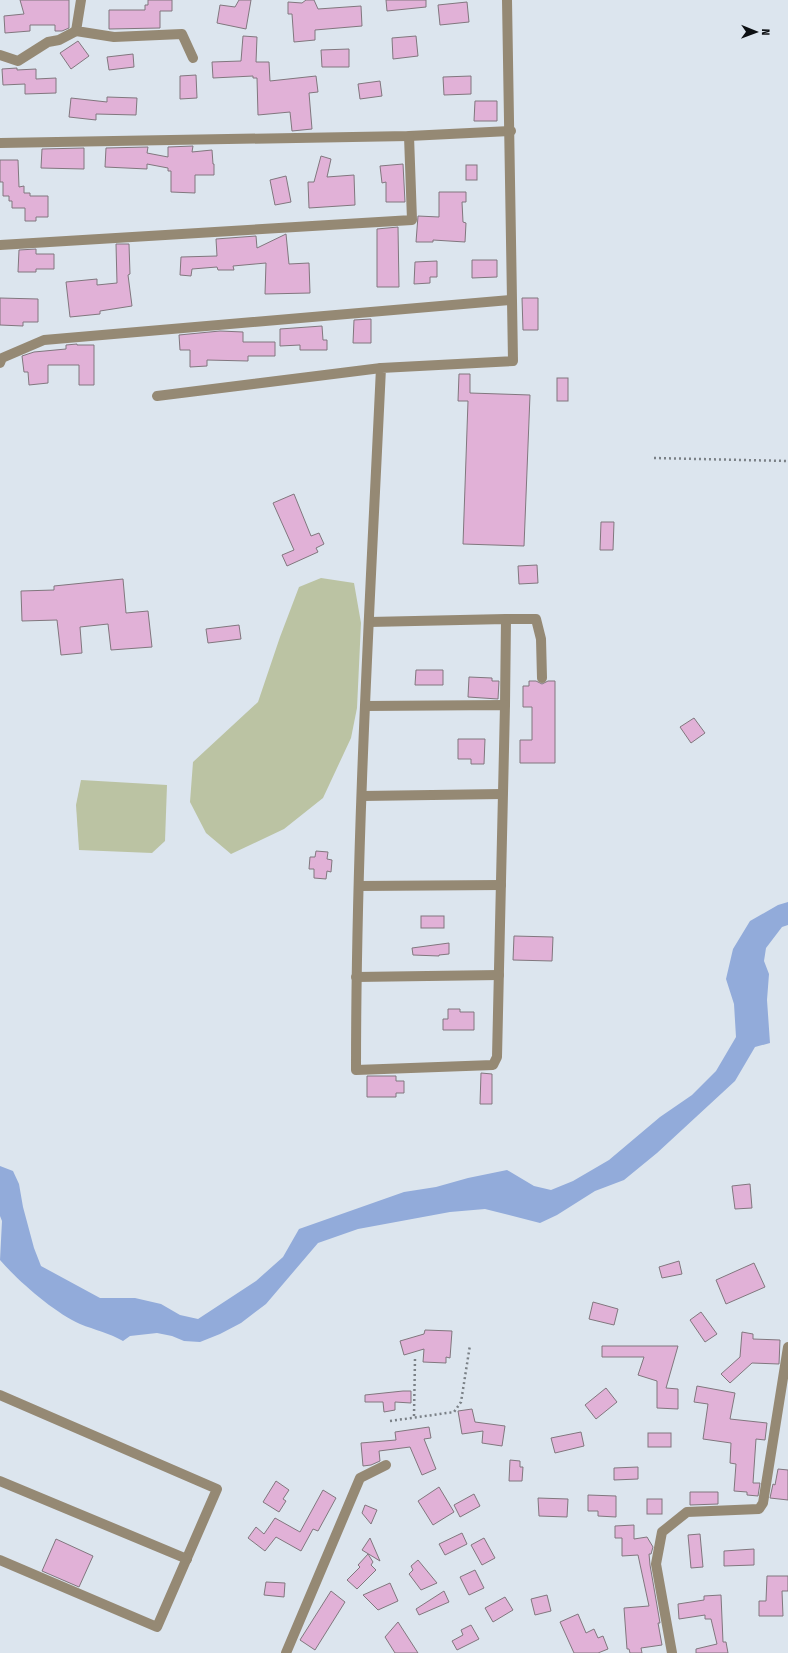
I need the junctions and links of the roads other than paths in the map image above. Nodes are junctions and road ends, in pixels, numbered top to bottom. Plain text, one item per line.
1 (82, 0) edge
2 (507, 0) edge
3 (76, 31) junction
4 (0, 55) edge
5 (193, 58) dead end
6 (511, 131) junction
7 (409, 136) junction
8 (0, 143) edge
9 (0, 245) edge
10 (512, 300) junction
11 (1, 359) edge
12 (381, 368) junction
13 (157, 396) dead end
14 (506, 619) junction
15 (369, 622) junction
16 (542, 678) dead end
17 (505, 705) junction
18 (365, 706) junction
19 (502, 794) junction
20 (362, 796) junction
21 (501, 885) junction
22 (359, 886) junction
23 (499, 975) junction
24 (356, 977) junction
25 (788, 1347) edge
26 (0, 1395) edge
27 (386, 1465) dead end
28 (0, 1481) edge
29 (187, 1559) junction
30 (0, 1560) edge
31 (286, 1653) edge
32 (672, 1653) edge

1 - 3 street
2 - 6 street
3 - 4 street
3 - 5 street
6 - 7 street
6 - 10 street
7 - 8 street
7 - 9 street
10 - 11 street
10 - 12 street
12 - 13 street
12 - 15 street
14 - 15 street
14 - 16 street
14 - 17 street
15 - 18 street
17 - 18 street
17 - 19 street
18 - 20 street
19 - 20 street
19 - 21 street
20 - 22 street
21 - 22 street
21 - 23 street
22 - 24 street
23 - 24 street
23 - 24 street
25 - 32 street
26 - 29 street
27 - 31 street
28 - 29 street
29 - 30 street

